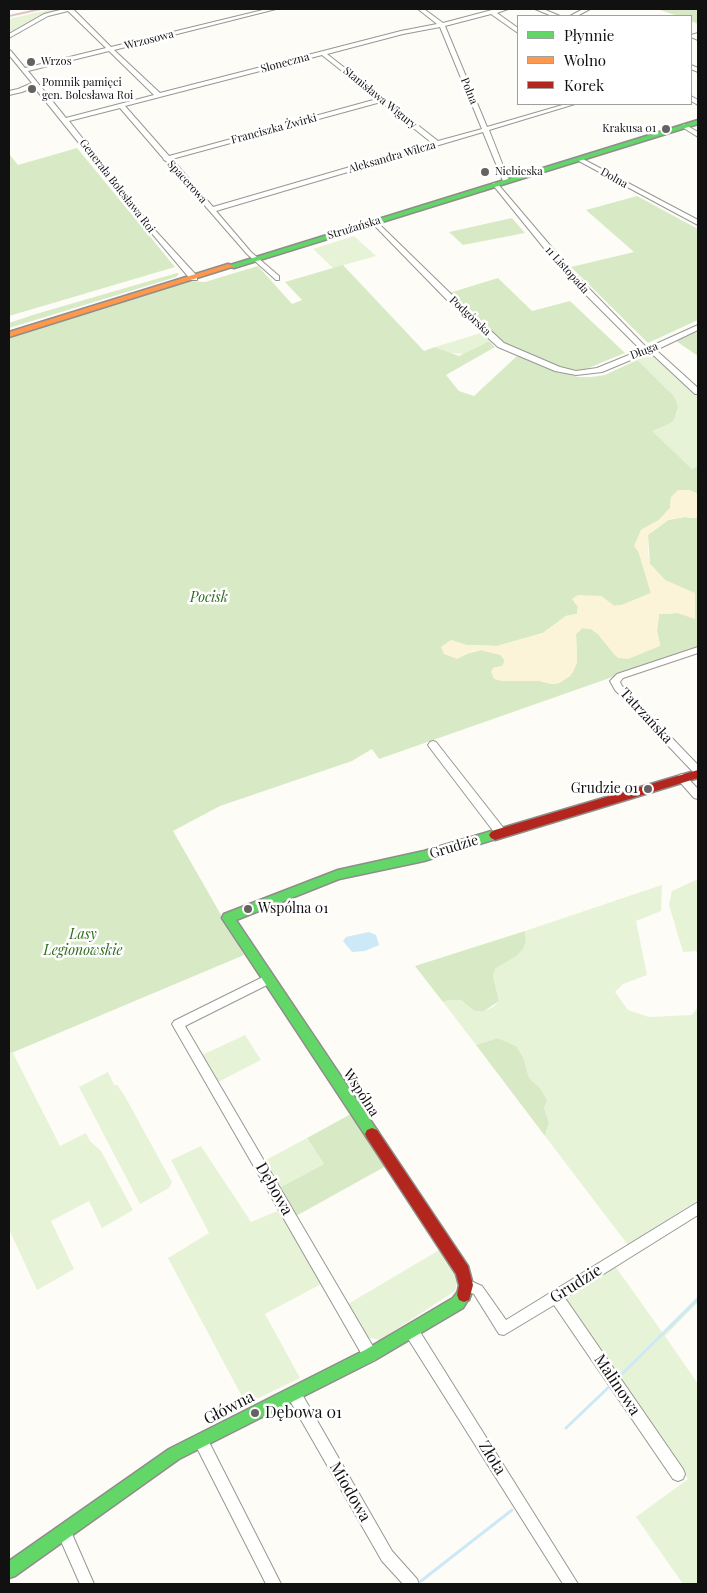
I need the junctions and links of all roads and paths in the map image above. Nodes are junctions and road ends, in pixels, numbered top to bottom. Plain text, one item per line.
1 (70, 9) edge
2 (273, 9) edge
3 (421, 9) edge
4 (505, 9) edge
5 (538, 9) edge
6 (587, 9) edge
7 (492, 12) junction
8 (554, 15) edge
9 (575, 15) edge
10 (442, 25) junction
11 (517, 29) edge
12 (9, 36) edge
13 (110, 49) junction
14 (9, 52) edge
15 (323, 53) junction
16 (24, 70) junction
17 (35, 84) junction
18 (20, 91) junction
19 (9, 93) edge
20 (43, 93) junction
21 (159, 96) junction
22 (381, 100) junction
23 (569, 105) edge
24 (121, 106) junction
25 (65, 120) junction
26 (698, 122) edge
27 (684, 126) junction
28 (485, 130) junction
29 (698, 135) edge
30 (437, 144) junction
31 (579, 158) junction
32 (166, 159) junction
33 (501, 183) junction
34 (212, 210) junction
35 (374, 222) junction
36 (698, 223) edge
37 (254, 259) junction
38 (194, 278) junction
39 (276, 278) dead end
40 (698, 326) edge
41 (9, 335) edge
42 (648, 349) junction
43 (588, 372) joint
44 (698, 392) edge
45 (698, 650) edge
46 (433, 745) dead end
47 (698, 772) edge
48 (682, 778) junction
49 (698, 795) edge
50 (501, 833) junction
51 (228, 918) joint
52 (267, 980) junction
53 (698, 1208) edge
54 (466, 1285) junction
55 (556, 1296) junction
56 (412, 1332) junction
57 (370, 1355) junction
58 (294, 1394) junction
59 (201, 1441) junction
60 (678, 1474) dead end
61 (64, 1532) junction
62 (9, 1570) edge
63 (88, 1584) edge
64 (274, 1584) edge
65 (412, 1584) edge
66 (571, 1584) edge

1 - 12 street
1 - 13 street
2 - 13 street, Wrzosowa
3 - 10 street
4 - 7 street, Słoneczna
5 - 8 street
6 - 9 street
7 - 10 street, Słoneczna
7 - 11 street
10 - 15 street, Słoneczna
10 - 28 street, Polna
13 - 16 street, Wrzosowa
13 - 21 street
14 - 16 street, Generała Bolesława Roi
15 - 21 street, Słoneczna
15 - 22 street, Stanisława Wigury
16 - 17 street, Generała Bolesława Roi
17 - 18 street
17 - 20 street, Generała Bolesława Roi
18 - 19 street
18 - 20 street
20 - 25 street, Generała Bolesława Roi
21 - 24 street, Słoneczna
22 - 30 street, Stanisława Wigury
22 - 32 street, Franciszka Żwirki
23 - 28 street, Aleksandra Wilcza
24 - 25 street, Słoneczna
24 - 32 street, Spacerowa
25 - 38 street, Generała Bolesława Roi
26 - 27 street, Strużańska
27 - 29 street
27 - 31 street, Strużańska
28 - 30 street, Aleksandra Wilcza
28 - 33 street, Polna
30 - 34 street, Aleksandra Wilcza
31 - 33 street, Strużańska
31 - 36 street, Dolna
32 - 34 street, Spacerowa
33 - 35 street, Strużańska
33 - 42 street, 11 Listopada
34 - 37 street, Spacerowa
35 - 37 street, Strużańska
35 - 43 street, Podgórska
37 - 38 street, Strużańska
37 - 39 street, Spacerowa
38 - 41 street, Strużańska
40 - 42 street, Długa
42 - 43 street, Długa
42 - 44 street, 11 Listopada
45 - 47 street, Tatrzańska
46 - 50 street
47 - 48 street, Grudzie
48 - 49 street
48 - 50 street, Grudzie
50 - 51 street, Grudzie
51 - 52 street, Wspólna
52 - 54 street, Wspólna
52 - 57 street, Dębowa
53 - 55 street, Grudzie
54 - 55 street, Grudzie
54 - 56 street, Główna
55 - 60 street, Malinowa
56 - 57 street, Główna
56 - 66 street, Złota
57 - 58 street, Główna
58 - 59 street, Główna
58 - 65 street, Miodowa
59 - 61 street, Główna
59 - 64 street
61 - 62 street, Główna
61 - 63 street

